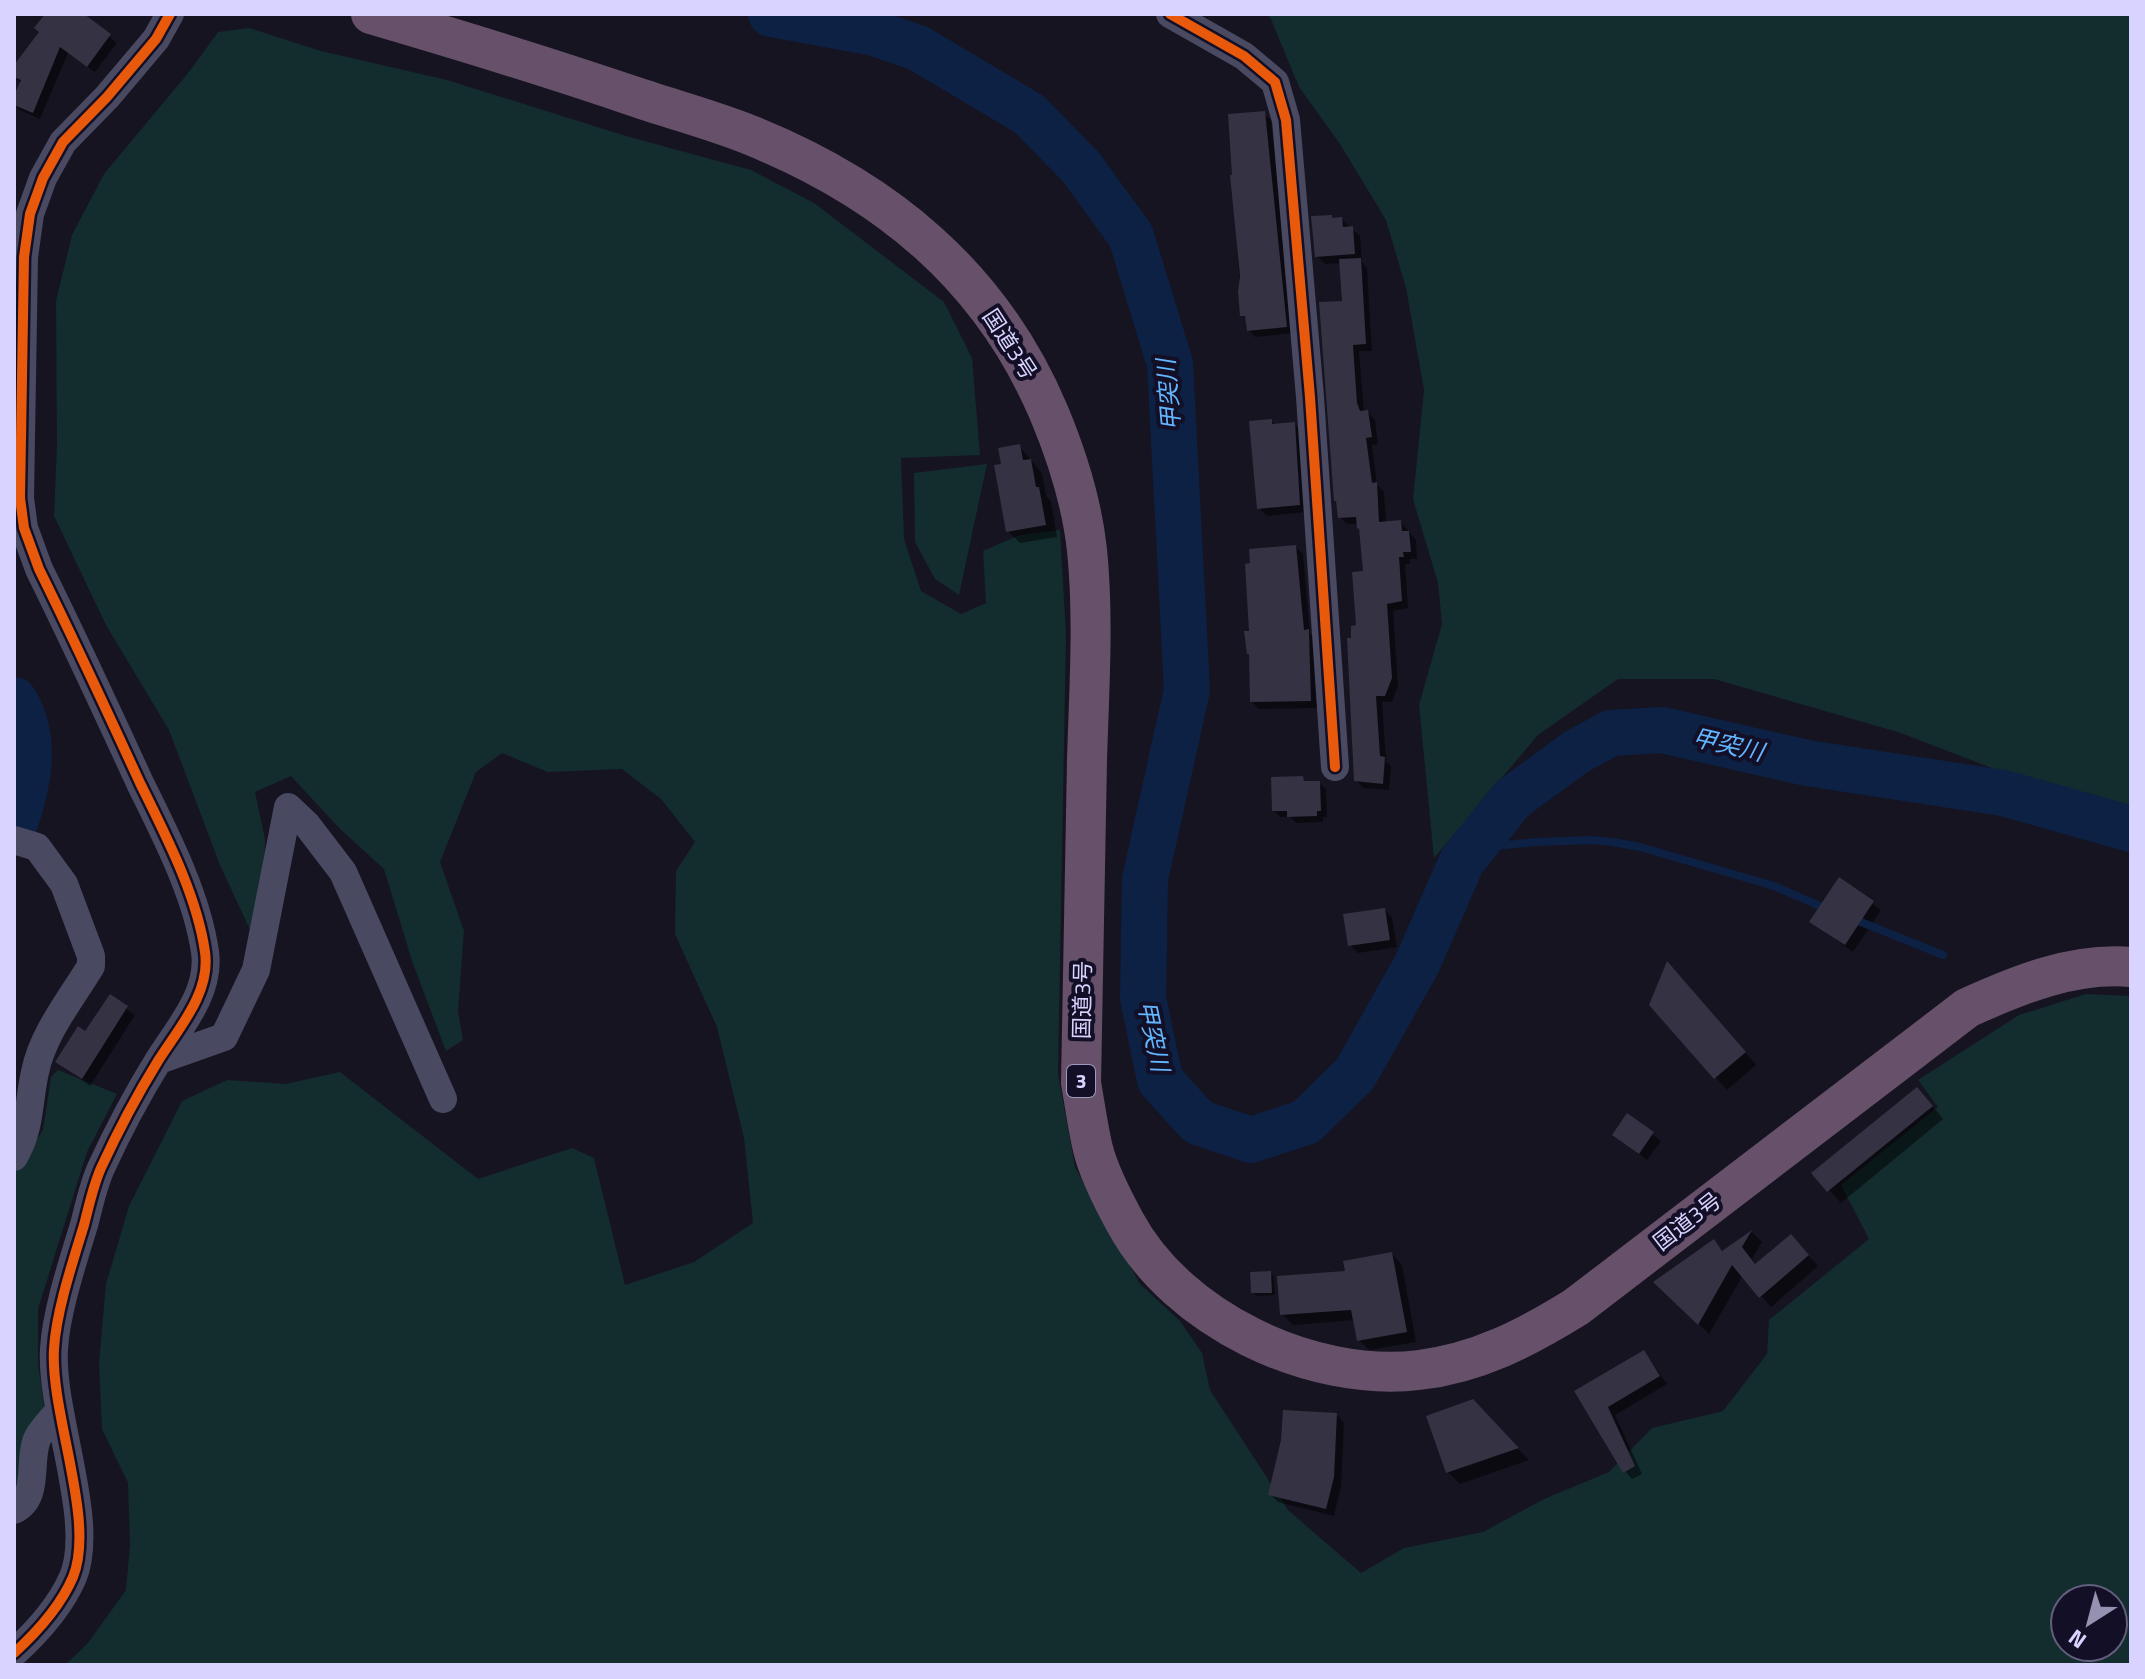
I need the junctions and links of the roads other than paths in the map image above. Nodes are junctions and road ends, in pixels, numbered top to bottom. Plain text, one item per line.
1 (170, 14) edge
2 (371, 14) edge
3 (1170, 14) edge
4 (1335, 767) dead end
5 (26, 844) edge
6 (2131, 967) edge
7 (159, 1060) junction
8 (443, 1099) dead end
9 (14, 1157) edge
10 (59, 1411) junction
11 (14, 1510) edge
12 (14, 1653) edge

1 - 7 street
2 - 6 highway, 国道3号 / 3
3 - 4 street
5 - 9 street
7 - 8 street
7 - 10 street
10 - 11 street
10 - 12 street

